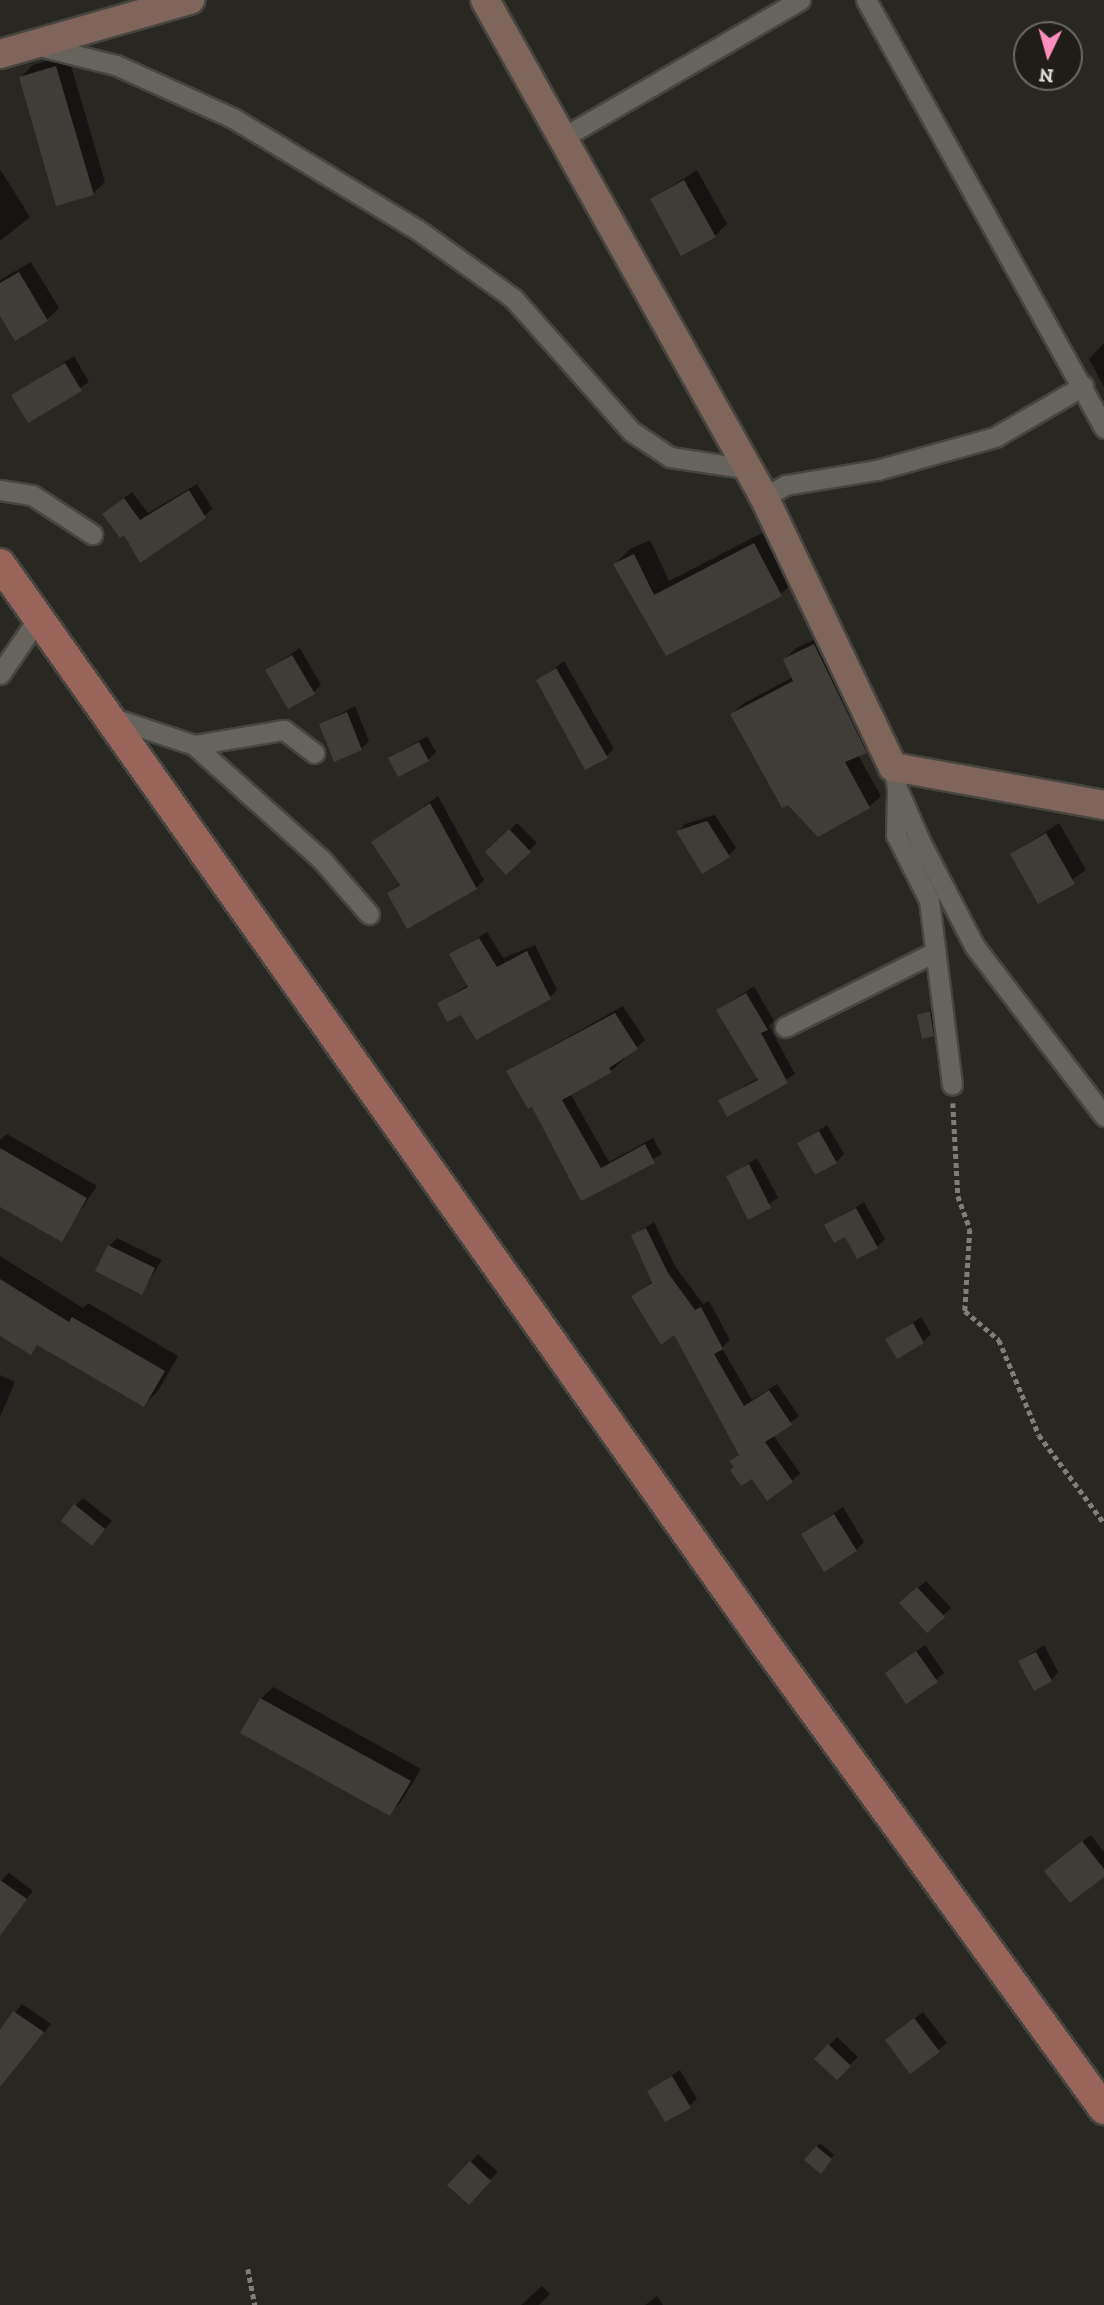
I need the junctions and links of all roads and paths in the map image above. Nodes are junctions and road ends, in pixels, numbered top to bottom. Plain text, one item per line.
1 (190, 0) edge
2 (485, 0) edge
3 (800, 0) edge
4 (866, 0) edge
5 (35, 45) junction
6 (0, 54) edge
7 (562, 138) junction
8 (1083, 386) junction
9 (1104, 428) edge
10 (749, 469) junction
11 (0, 490) edge
12 (764, 497) junction
13 (92, 534) dead end
14 (0, 564) edge
15 (37, 620) junction
16 (0, 674) edge
17 (106, 716) junction
18 (194, 745) junction
19 (314, 753) dead end
20 (895, 778) junction
21 (1104, 805) edge
22 (369, 914) dead end
23 (935, 952) junction
24 (785, 1027) dead end
25 (952, 1085) joint
26 (1104, 1116) edge
27 (1104, 1524) edge
28 (1104, 2109) edge
29 (247, 2269) dead end
30 (255, 2305) edge

1 - 5 street
2 - 7 street
3 - 7 street
4 - 8 street
5 - 6 street
5 - 10 street
7 - 10 street
8 - 9 street
8 - 12 street
10 - 12 street
11 - 13 street
12 - 20 street
14 - 15 main road
15 - 16 street
15 - 17 main road
17 - 18 street
17 - 28 main road
18 - 19 street
18 - 22 street
20 - 21 street
20 - 23 street
20 - 26 street
23 - 24 street
23 - 25 street
25 - 27 path
29 - 30 path

